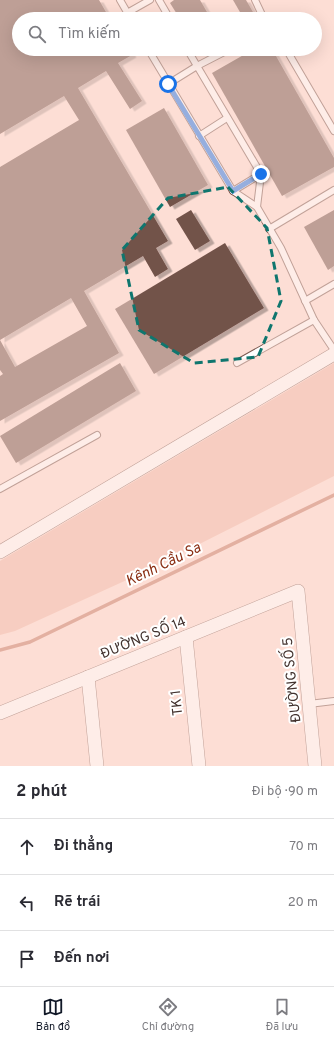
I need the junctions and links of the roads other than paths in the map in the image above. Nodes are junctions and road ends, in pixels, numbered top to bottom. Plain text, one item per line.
1 (120, 0) edge
2 (150, 0) edge
3 (159, 0) edge
4 (255, 0) edge
5 (126, 12) edge
6 (129, 12) edge
7 (166, 12) edge
8 (261, 12) edge
9 (152, 56) edge
10 (191, 56) edge
11 (216, 56) edge
12 (290, 56) edge
13 (197, 66) junction
14 (168, 84) junction
15 (227, 118) junction
16 (334, 131) edge
17 (199, 136) junction
18 (261, 174) junction
19 (334, 190) edge
20 (233, 191) junction
21 (257, 207) junction
22 (269, 229) junction
23 (334, 284) edge
24 (305, 301) junction
25 (314, 320) junction
26 (334, 350) edge
27 (334, 354) edge
28 (237, 363) dead end
29 (97, 435) dead end
30 (0, 488) edge
31 (0, 552) edge
32 (298, 591) joint
33 (186, 637) junction
34 (88, 677) junction
35 (334, 701) edge
36 (309, 704) junction
37 (0, 713) edge
38 (98, 766) edge
39 (199, 766) edge
40 (315, 766) edge

1 - 5 lane
2 - 6 lane
3 - 7 lane
4 - 8 lane
9 - 14 lane
10 - 13 lane
11 - 13 lane
12 - 16 lane
13 - 14 lane
13 - 15 lane
14 - 17 lane
15 - 17 lane
15 - 18 lane
17 - 20 lane
18 - 20 lane
18 - 21 lane
19 - 22 lane
20 - 21 lane
21 - 22 lane
22 - 24 lane
23 - 24 lane
24 - 25 lane
25 - 26 lane
25 - 28 lane
27 - 31 street
29 - 30 lane
32 - 33 street, ĐƯỜNG SỐ 14
32 - 36 street, ĐƯỜNG SỐ 5
33 - 34 street, ĐƯỜNG SỐ 14
33 - 39 street, TK 1
34 - 37 street, ĐƯỜNG SỐ 14
34 - 38 street
35 - 36 lane
36 - 40 street, ĐƯỜNG SỐ 5

